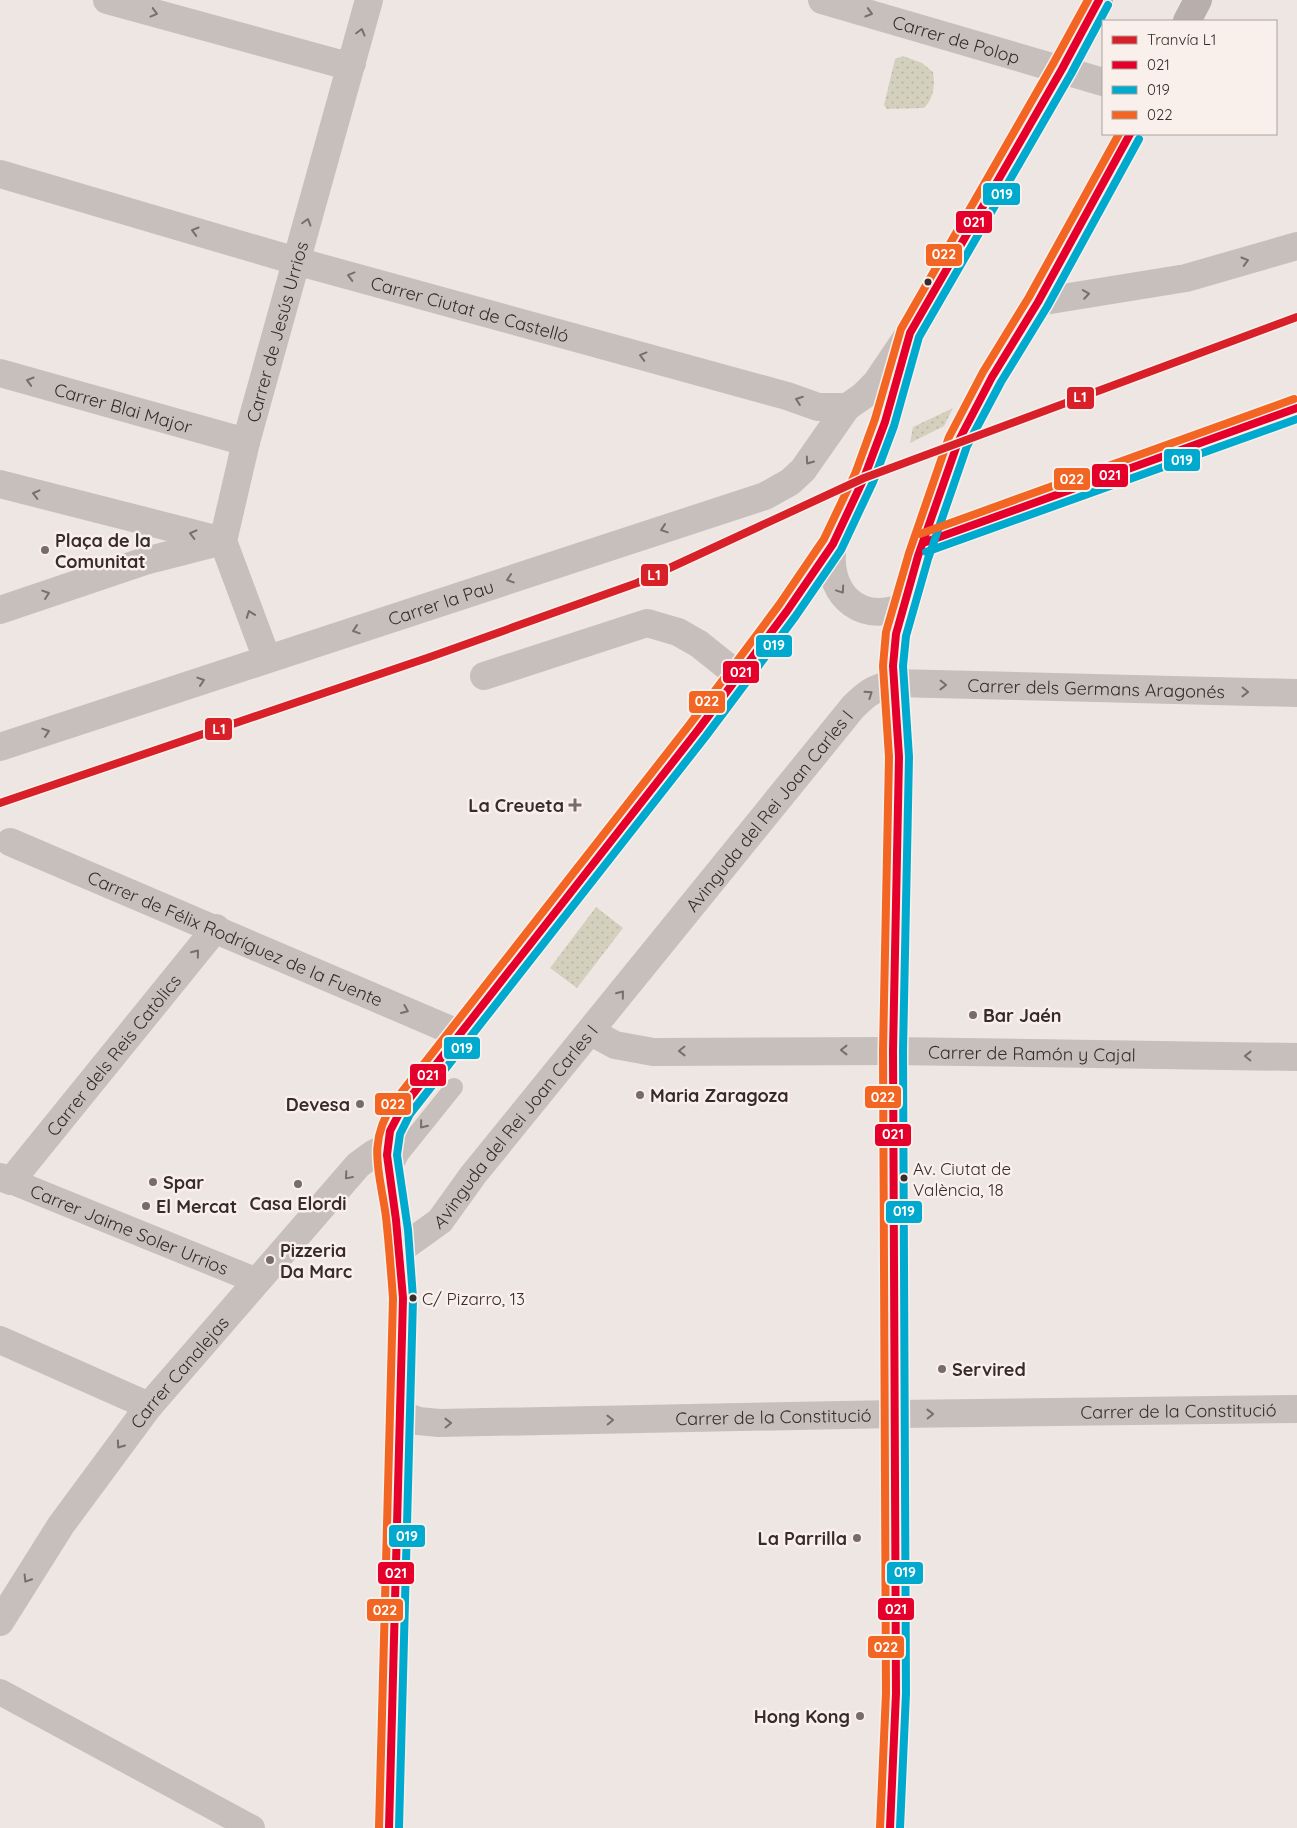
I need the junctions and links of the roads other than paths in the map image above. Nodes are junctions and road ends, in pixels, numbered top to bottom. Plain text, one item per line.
1 (108, 0) edge
2 (369, 0) edge
3 (822, 0) edge
4 (1099, 0) edge
5 (1198, 0) edge
6 (1188, 20) edge
7 (352, 63) junction
8 (1062, 69) junction
9 (1102, 82) edge
10 (1129, 135) edge
11 (0, 174) edge
12 (1297, 246) edge
13 (296, 261) junction
14 (1038, 302) junction
15 (910, 333) junction
16 (0, 373) edge
17 (847, 407) junction
18 (1297, 408) edge
19 (246, 442) junction
20 (0, 484) edge
21 (223, 541) junction
22 (923, 543) junction
23 (833, 544) junction
24 (903, 607) junction
25 (0, 610) edge
26 (267, 660) junction
27 (484, 676) dead end
28 (739, 676) junction
29 (894, 684) junction
30 (1297, 693) edge
31 (0, 747) edge
32 (10, 842) dead end
33 (216, 928) junction
34 (591, 1032) junction
35 (460, 1034) junction
36 (893, 1051) junction
37 (1297, 1057) edge
38 (454, 1087) dead end
39 (387, 1147) junction
40 (389, 1175) junction
41 (6, 1179) edge
42 (400, 1249) junction
43 (257, 1281) junction
44 (0, 1340) edge
45 (149, 1406) junction
46 (1297, 1410) edge
47 (401, 1414) junction
48 (895, 1414) junction
49 (0, 1622) edge
50 (0, 1692) edge
51 (252, 1828) edge
52 (389, 1828) edge
53 (890, 1828) edge

1 -> 7 street
7 -> 2 street, Carrer de Jesús Urrios
3 -> 8 street, Carrer de Polop
4 - 8 main road
5 - 6 main road
13 -> 7 street, Carrer de Jesús Urrios
8 - 9 street, Carrer de Polop
8 - 15 main road
10 - 14 main road
13 -> 11 street, Carrer Ciutat de Castelló
14 -> 12 street
17 -> 13 street, Carrer Ciutat de Castelló
13 - 19 street, Carrer de Jesús Urrios
14 - 22 main road
15 - 17 street
15 - 23 main road
19 -> 16 street, Carrer Blai Major
17 -> 26 street, Carrer la Pau
18 - 22 street
19 - 21 street, Carrer de Jesús Urrios
21 -> 20 street
25 -> 21 street
26 -> 21 street
22 - 24 main road
23 -> 24 street
23 - 28 main road
24 - 29 main road
31 -> 26 street, Carrer la Pau
27 - 28 street
28 - 35 main road
29 -> 30 street, Carrer dels Germans Aragonés
34 -> 29 street, Avinguda del Rei Joan Carles I
29 - 36 main road
32 - 33 street, Carrer de Félix Rodríguez de la Fuente
33 -> 35 street, Carrer de Félix Rodríguez de la Fuente
41 -> 33 street, Carrer dels Reis Catòlics
36 -> 34 street, Carrer de Ramón y Cajal
34 - 42 street, Avinguda del Rei Joan Carles I
35 - 39 main road
37 -> 36 street, Carrer de Ramón y Cajal
36 - 48 main road
38 -> 40 lane
39 - 40 main road
39 -> 43 street, Carrer Canalejas
40 - 42 main road
41 - 43 street, Carrer Jaime Soler Urrios
42 - 47 main road
43 - 45 street, Carrer Canalejas
44 - 45 street
45 -> 49 street, Carrer Canalejas
48 -> 46 street, Carrer de la Constitució
47 -> 48 street, Carrer de la Constitució
47 - 52 main road
48 - 53 main road
50 - 51 street

